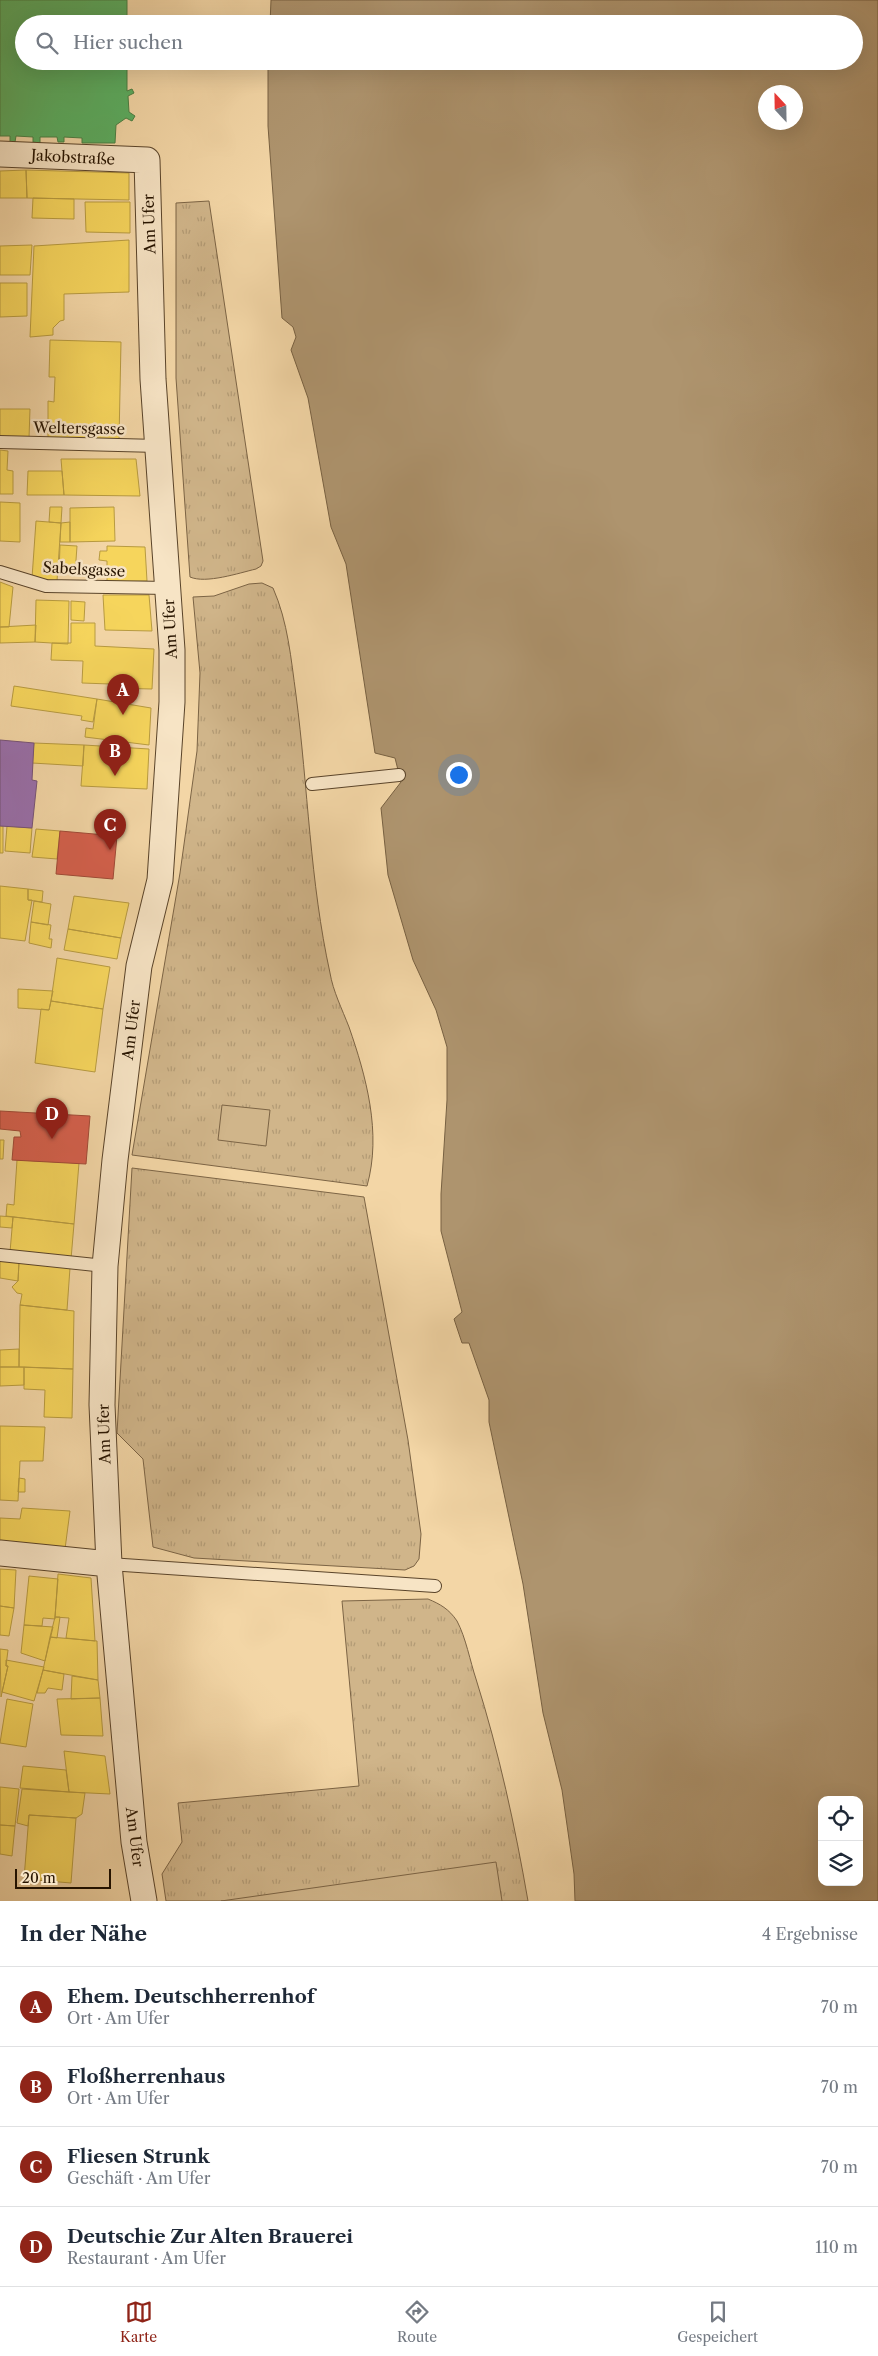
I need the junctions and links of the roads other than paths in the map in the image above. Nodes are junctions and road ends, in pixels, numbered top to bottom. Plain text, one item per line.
1 (0, 154) edge
2 (147, 160) joint
3 (0, 442) edge
4 (158, 446) junction
5 (0, 572) edge
6 (168, 588) junction
7 (399, 775) dead end
8 (312, 784) dead end
9 (0, 1255) edge
10 (105, 1266) junction
11 (0, 1553) edge
12 (109, 1564) junction
13 (435, 1586) dead end
14 (144, 1901) edge

1 - 2 street, Jakobstraße
2 - 4 street, Am Ufer
3 - 4 lane, Weltersgasse
4 - 6 street, Am Ufer
5 - 6 lane, Sabelsgasse
6 - 10 street, Am Ufer
7 - 8 lane
9 - 10 lane
10 - 12 street, Am Ufer
11 - 12 street
12 - 13 lane
12 - 14 street, Am Ufer

